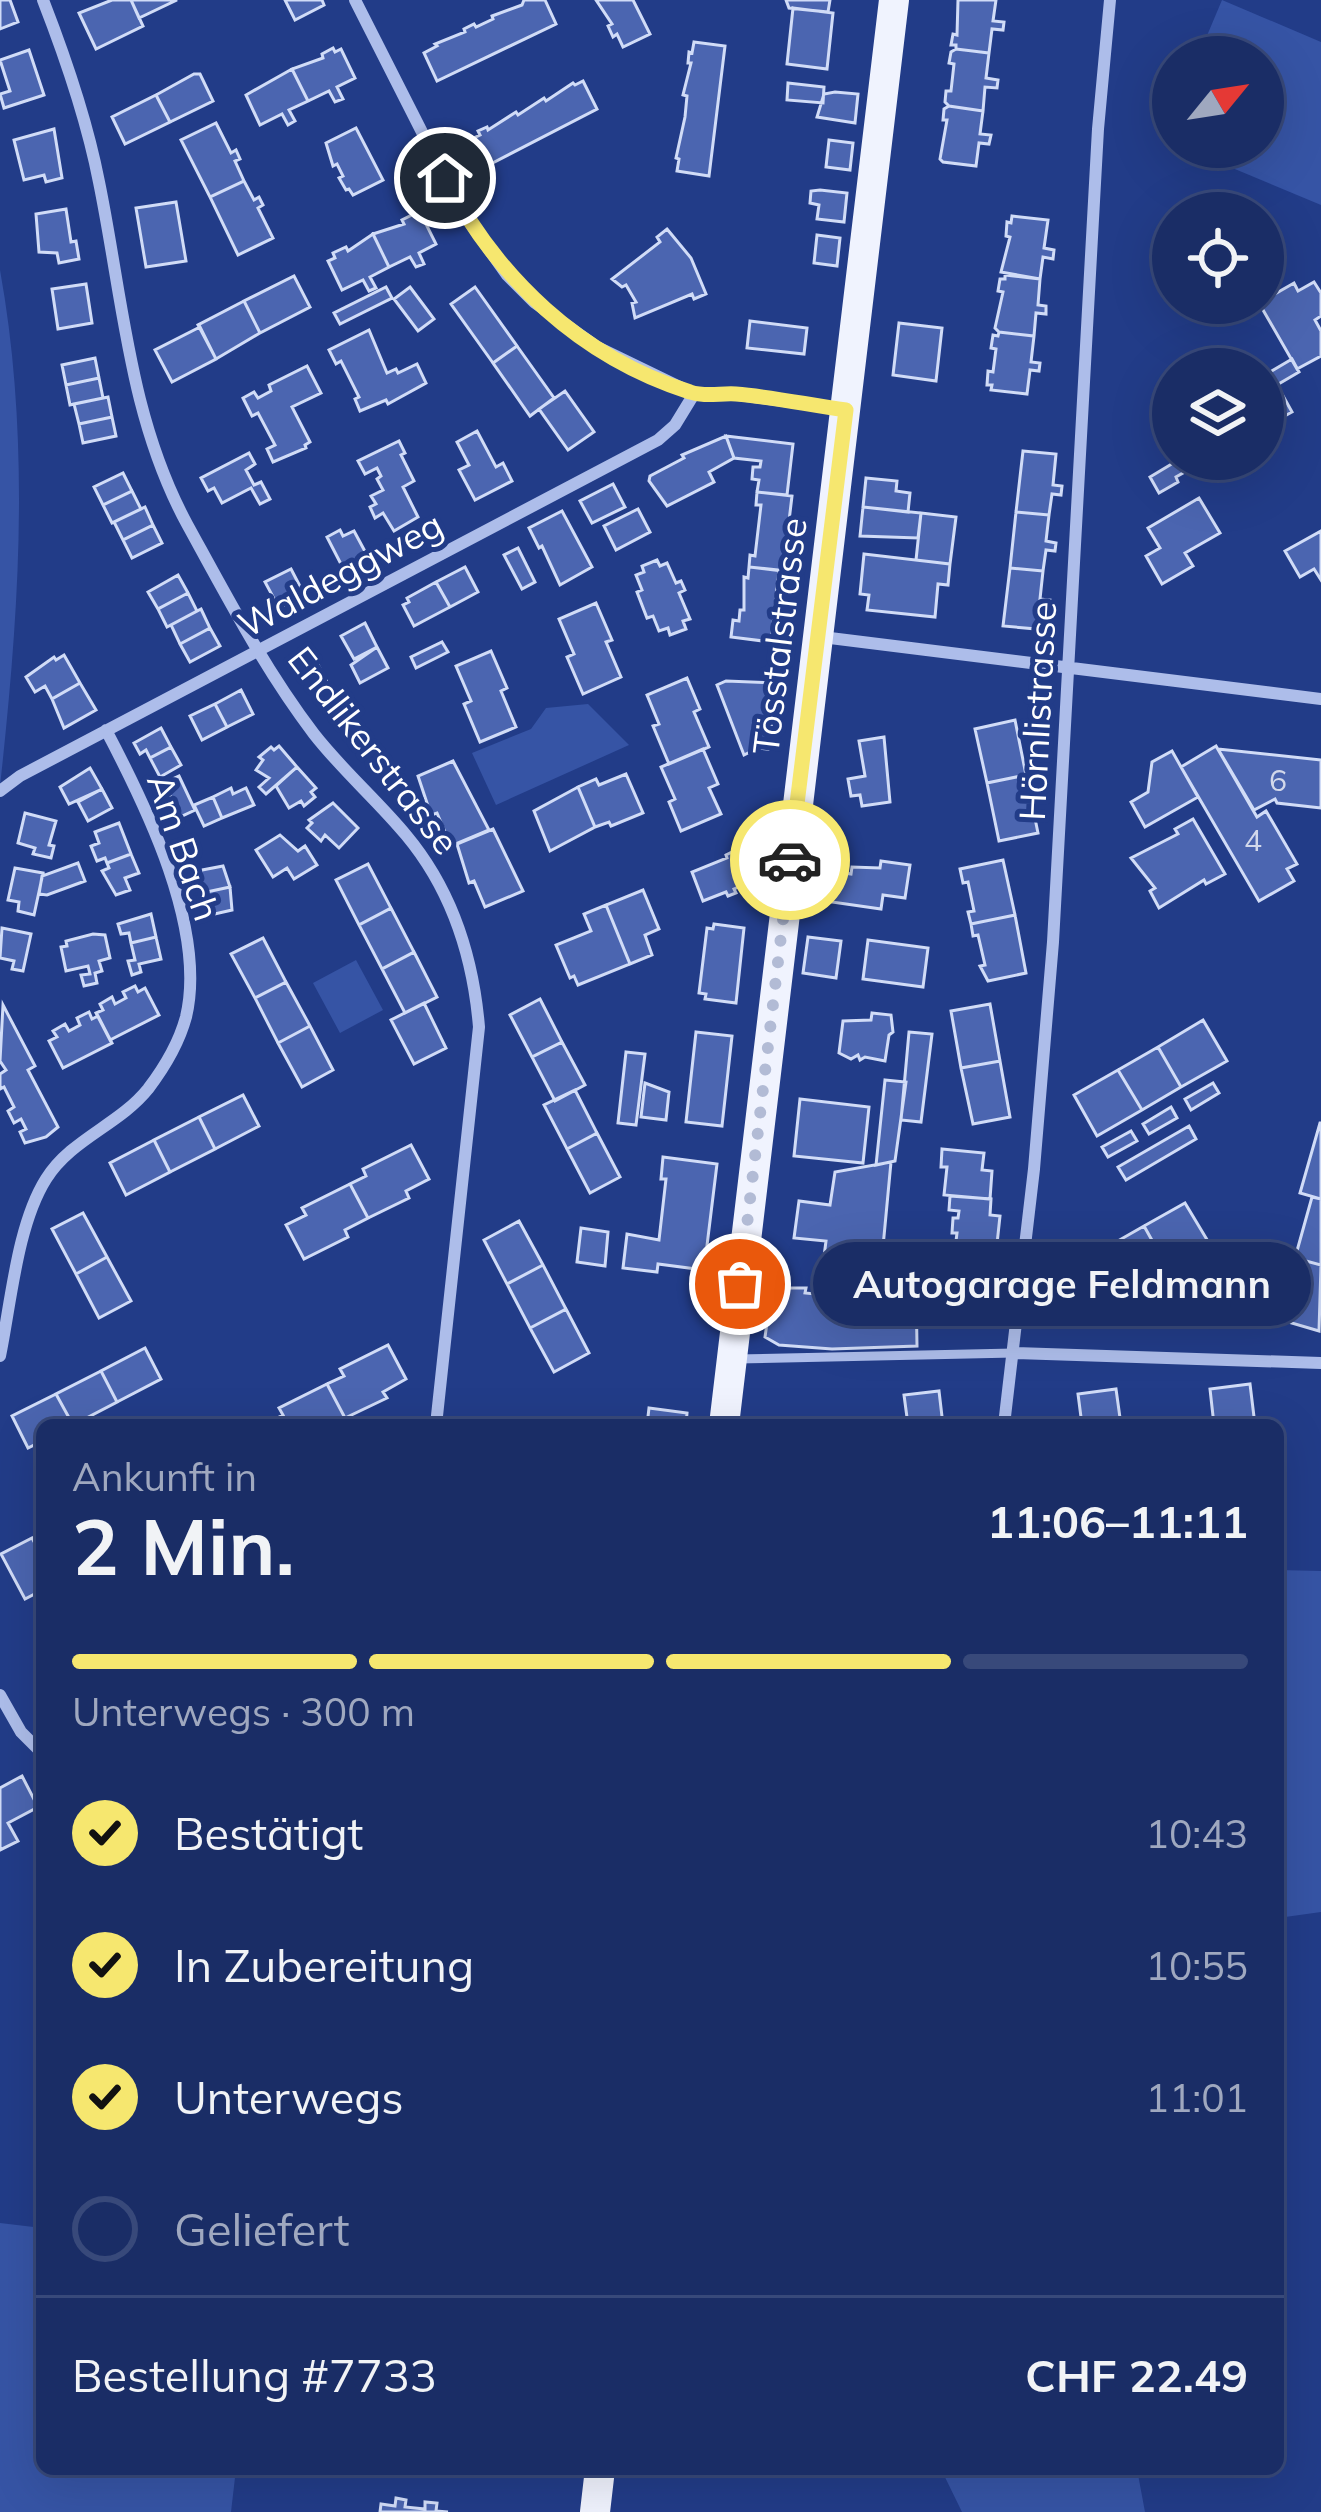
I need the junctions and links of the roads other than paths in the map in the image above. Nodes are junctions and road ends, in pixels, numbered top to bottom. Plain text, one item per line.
1 (43, 0) edge
2 (355, 0) edge
3 (894, 0) edge
4 (1110, 0) edge
5 (694, 394) junction
6 (846, 410) junction
7 (820, 637) junction
8 (260, 650) junction
9 (1069, 670) junction
10 (1321, 699) edge
11 (106, 730) junction
12 (0, 791) edge
13 (1014, 1353) junction
14 (0, 1356) edge
15 (732, 1358) junction
16 (1321, 1363) edge
17 (437, 1419) edge
18 (725, 1419) edge
19 (1005, 1419) edge
20 (0, 1695) edge
21 (36, 1747) edge
22 (599, 2475) edge
23 (595, 2512) edge

1 - 8 street, Endlikerstrasse
2 - 5 street
3 - 6 main road, Tösstalstrasse
4 - 9 street, Hörnlistrasse
5 - 6 street
5 - 8 street, Waldeggweg
6 - 7 main road, Tösstalstrasse
7 - 9 street
7 - 15 main road, Tösstalstrasse
8 - 11 street, Waldeggweg
8 - 17 street, Endlikerstrasse
9 - 10 street
9 - 13 street, Hörnlistrasse
11 - 12 street, Waldeggweg
11 - 14 street, Am Bach
13 - 15 lane
13 - 16 street
13 - 19 street, Hörnlistrasse
15 - 18 main road, Tösstalstrasse
20 - 21 street
22 - 23 main road

